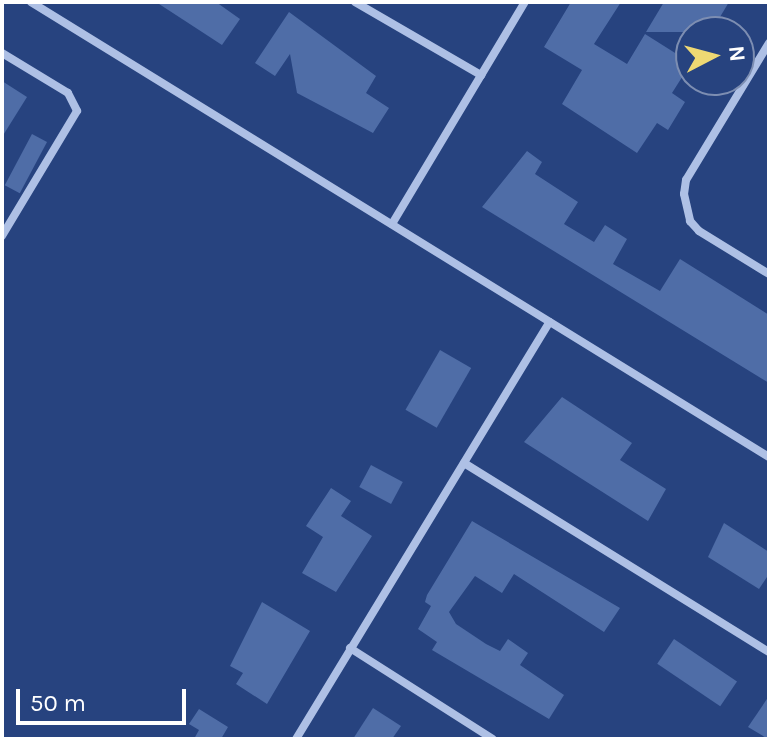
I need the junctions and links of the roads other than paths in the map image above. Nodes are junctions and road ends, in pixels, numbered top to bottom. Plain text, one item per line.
1 (31, 2) edge
2 (355, 2) edge
3 (525, 2) edge
4 (769, 43) edge
5 (2, 53) edge
6 (481, 75) junction
7 (392, 224) junction
8 (2, 236) edge
9 (769, 274) edge
10 (550, 322) junction
11 (769, 457) edge
12 (464, 463) junction
13 (350, 648) junction
14 (769, 652) edge
15 (296, 739) edge
16 (493, 739) edge

1 - 7 street
2 - 6 street
3 - 6 street
4 - 9 street
5 - 8 street
6 - 7 street
7 - 10 street
10 - 11 street
10 - 12 street
12 - 13 street
12 - 14 street
13 - 15 street
13 - 16 street

